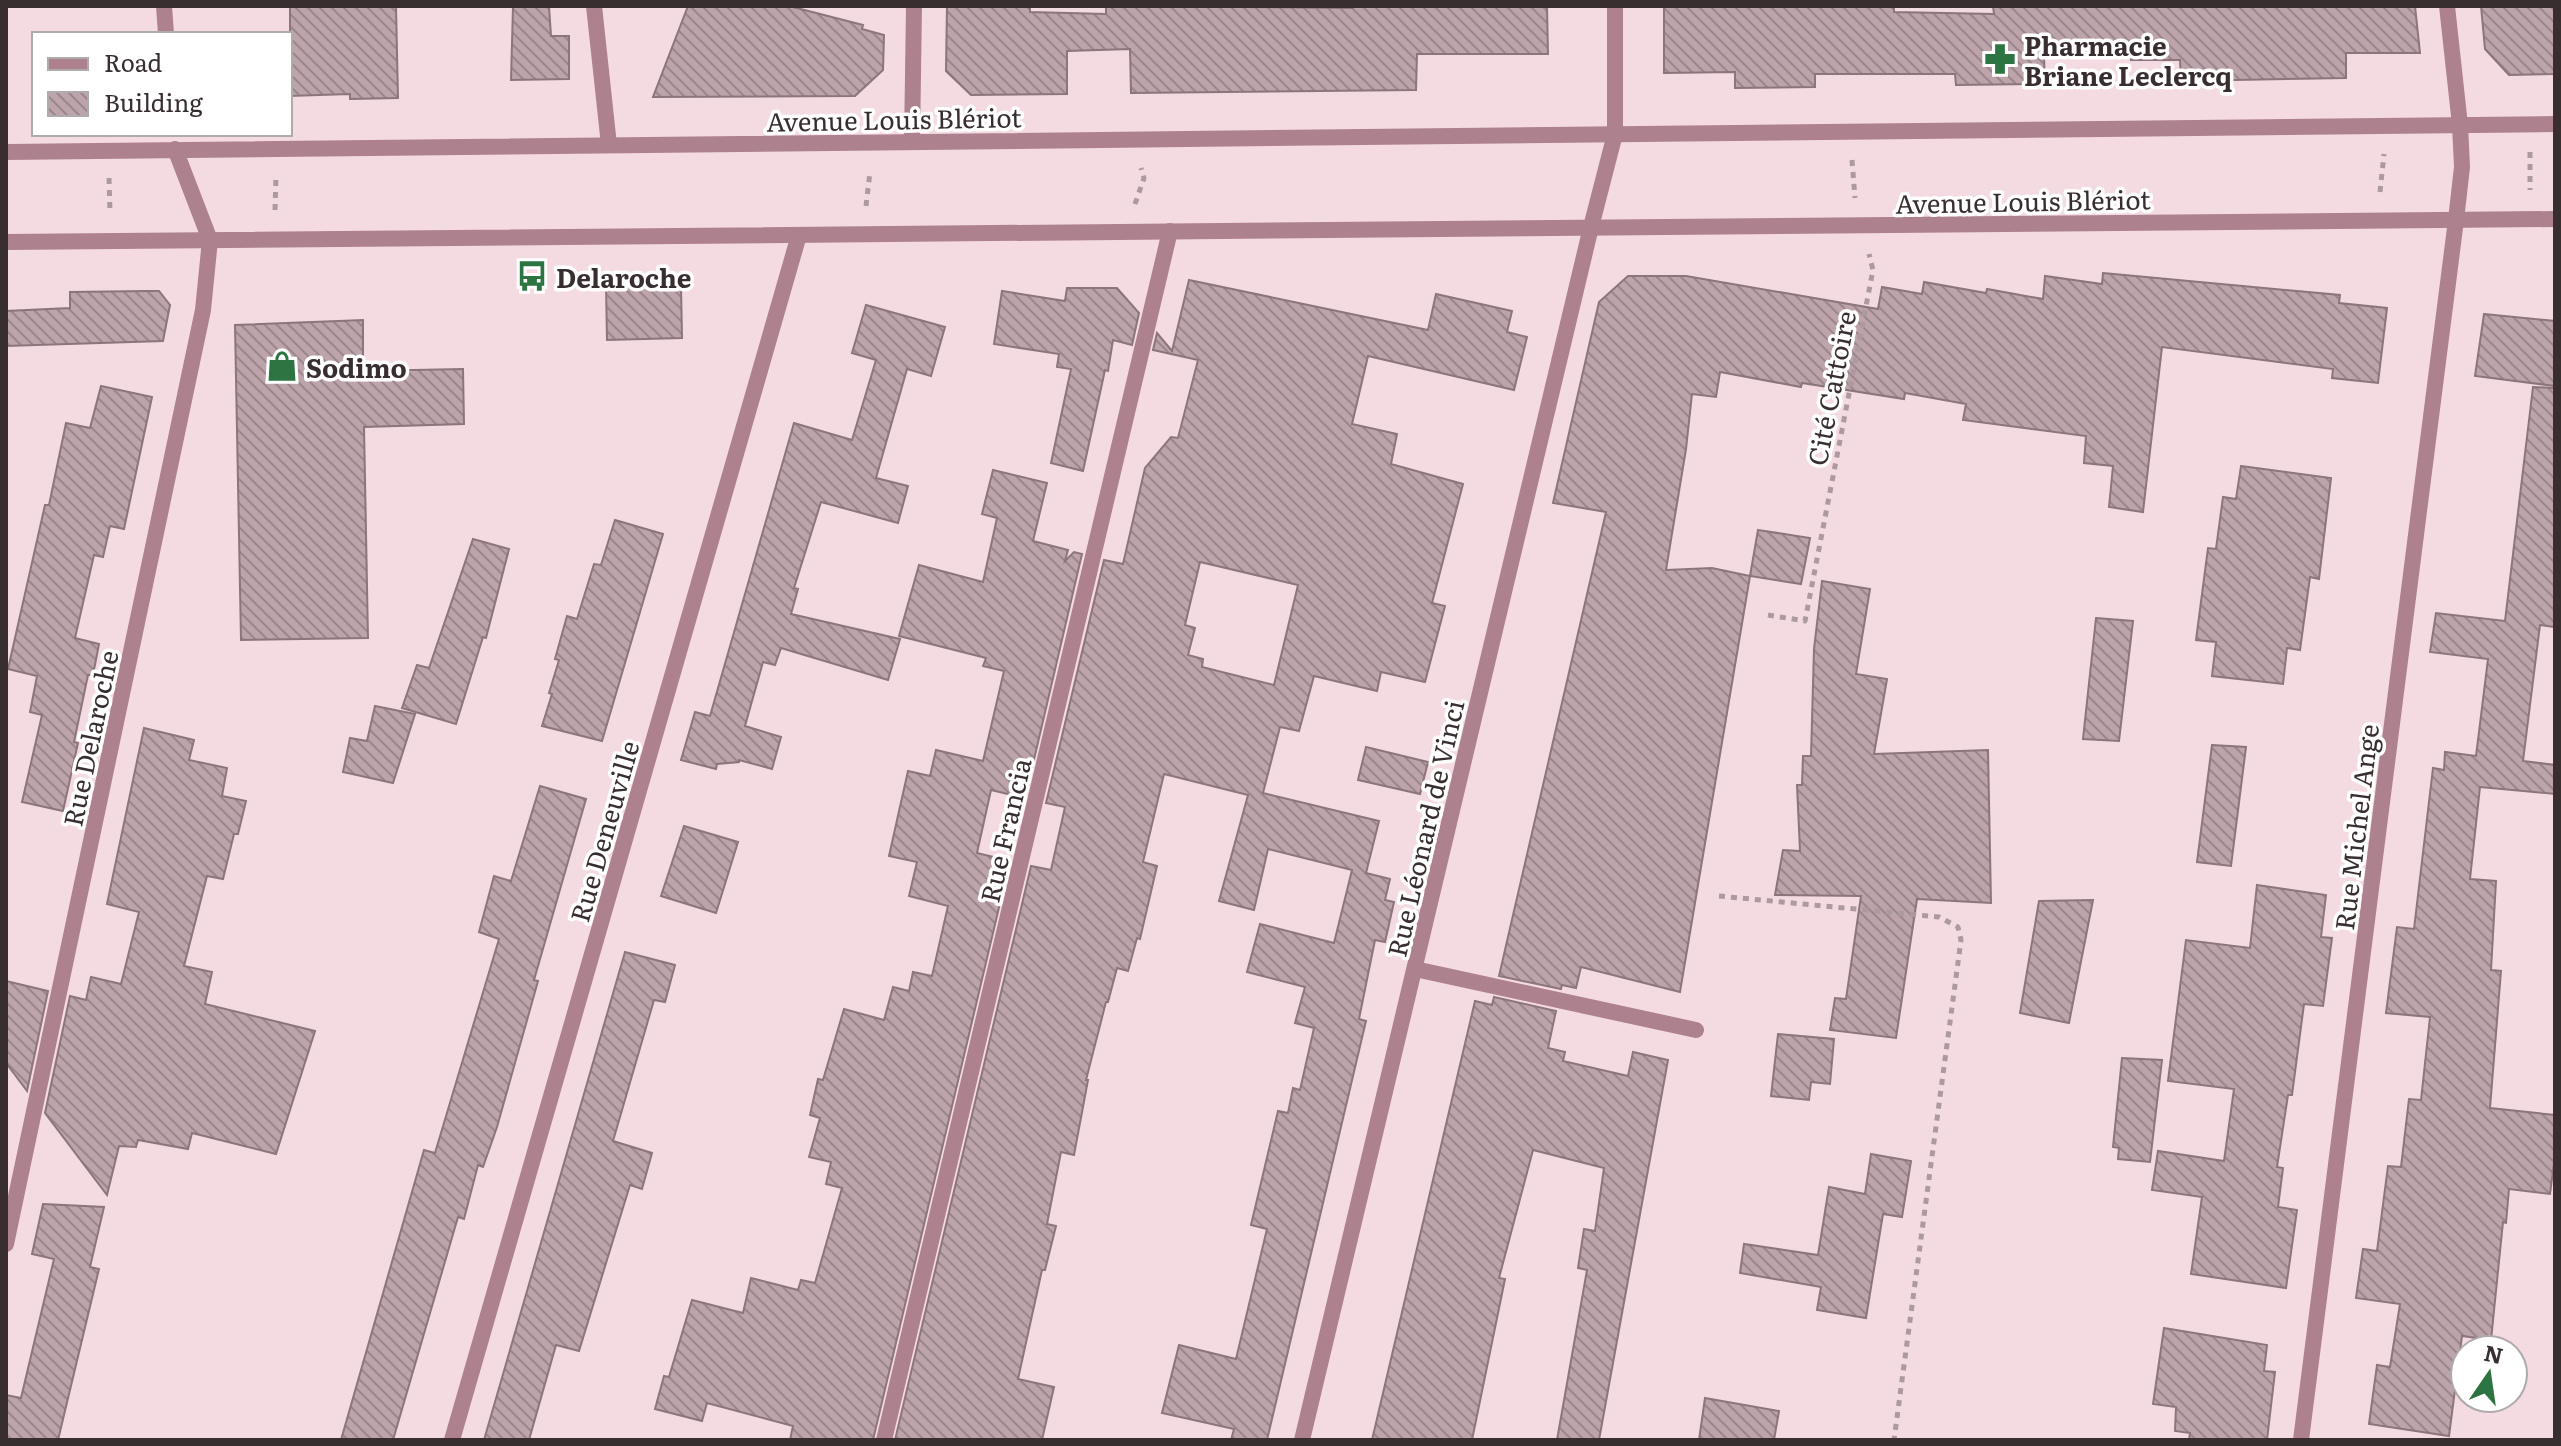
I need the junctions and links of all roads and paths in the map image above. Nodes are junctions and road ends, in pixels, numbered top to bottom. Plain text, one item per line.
1 (164, 6) edge
2 (594, 6) edge
3 (914, 6) edge
4 (1615, 6) edge
5 (2447, 6) edge
6 (166, 32) edge
7 (2555, 124) edge
8 (2460, 125) junction
9 (2530, 125) junction
10 (2387, 126) junction
11 (1839, 132) junction
12 (1615, 134) junction
13 (174, 141) edge
14 (912, 142) junction
15 (609, 145) junction
16 (276, 148) junction
17 (108, 150) junction
18 (6, 152) edge
19 (871, 169) dead end
20 (2530, 219) junction
21 (2555, 219) edge
22 (2456, 220) junction
23 (2377, 221) junction
24 (1857, 226) junction
25 (1591, 227) junction
26 (1170, 231) junction
27 (861, 234) junction
28 (799, 235) junction
29 (274, 239) junction
30 (210, 240) junction
31 (111, 241) junction
32 (6, 242) edge
33 (1768, 615) dead end
34 (1719, 896) dead end
35 (1415, 969) junction
36 (1696, 1030) dead end
37 (6, 1244) edge
38 (452, 1440) edge
39 (884, 1440) edge
40 (1302, 1440) edge
41 (1894, 1440) edge
42 (2301, 1440) edge

1 - 6 street
2 - 15 street
3 - 14 street
4 - 12 street
5 - 8 street
7 - 9 street, Avenue Louis Blériot
8 - 9 street, Avenue Louis Blériot
8 - 10 street, Avenue Louis Blériot
8 - 22 street
9 - 20 path
10 - 11 street, Avenue Louis Blériot
10 - 23 path
11 - 12 street, Avenue Louis Blériot
11 - 24 path, Cité Cattoire
12 - 14 street, Avenue Louis Blériot
12 - 25 street
13 - 16 street, Avenue Louis Blériot
13 - 17 street, Avenue Louis Blériot
13 - 30 street
14 - 15 street, Avenue Louis Blériot
15 - 16 street, Avenue Louis Blériot
16 - 29 path
17 - 18 street, Avenue Louis Blériot
17 - 31 path
19 - 27 path
20 - 21 street, Avenue Louis Blériot
20 - 22 street, Avenue Louis Blériot
22 - 23 street, Avenue Louis Blériot
22 - 42 street, Rue Michel Ange
23 - 24 street, Avenue Louis Blériot
24 - 25 street, Avenue Louis Blériot
24 - 33 path, Cité Cattoire
25 - 26 street, Avenue Louis Blériot
25 - 35 street, Rue Léonard de Vinci
26 - 27 street, Avenue Louis Blériot
26 - 39 street, Rue Francia
27 - 28 street, Avenue Louis Blériot
28 - 29 street, Avenue Louis Blériot
28 - 38 street, Rue Deneuville
29 - 30 street, Avenue Louis Blériot
30 - 31 street, Avenue Louis Blériot
30 - 37 street, Rue Delaroche
31 - 32 street, Avenue Louis Blériot
34 - 41 path
35 - 36 street
35 - 40 street, Rue Léonard de Vinci

